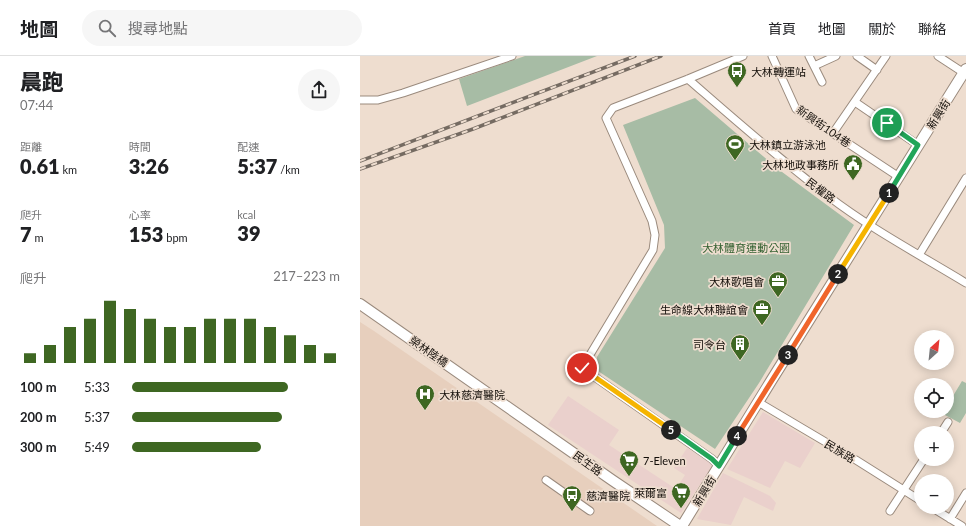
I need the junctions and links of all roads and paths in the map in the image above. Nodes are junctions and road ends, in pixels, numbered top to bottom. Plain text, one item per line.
1 (512, 56) edge
2 (743, 56) edge
3 (772, 56) edge
4 (809, 56) edge
5 (836, 56) edge
6 (857, 56) edge
7 (886, 56) edge
8 (938, 56) edge
9 (814, 66) junction
10 (877, 70) junction
11 (965, 72) edge
12 (688, 79) junction
13 (822, 82) dead end
14 (360, 100) edge
15 (855, 102) junction
16 (833, 133) junction
17 (918, 145) junction
18 (899, 177) junction
19 (966, 178) edge
20 (870, 224) junction
21 (919, 255) junction
22 (966, 283) edge
23 (360, 304) edge
24 (498, 399) joint
25 (758, 402) junction
26 (948, 422) dead end
27 (945, 426) edge
28 (719, 466) junction
29 (920, 466) edge
30 (546, 480) dead end
31 (904, 491) junction
32 (966, 493) edge
33 (914, 497) edge
34 (590, 511) dead end
35 (890, 511) dead end
36 (943, 514) edge
37 (950, 518) junction
38 (681, 526) edge
39 (962, 526) edge

1 - 14 street
2 - 12 street
3 - 16 street, 新興街104巷
4 - 9 street
5 - 9 street
6 - 10 street
7 - 10 street
8 - 11 street
9 - 13 street
10 - 15 street
11 - 17 main road, 新興街
12 - 20 street, 民權路
12 - 28 street
15 - 16 street
15 - 17 street
16 - 18 street, 新興街104巷
17 - 18 main road, 新興街
18 - 20 main road, 新興街
19 - 21 street
20 - 21 street, 民權路
20 - 25 main road, 新興街
21 - 22 street, 民權路
23 - 24 main road, 榮林陸橋
24 - 38 main road, 民生路
25 - 28 main road, 新興街
25 - 31 street, 民族路
26 - 27 street
28 - 38 main road, 新興街
29 - 31 street
30 - 34 street
31 - 33 street, 民族路
31 - 35 street
32 - 37 street
36 - 37 street
37 - 39 street

